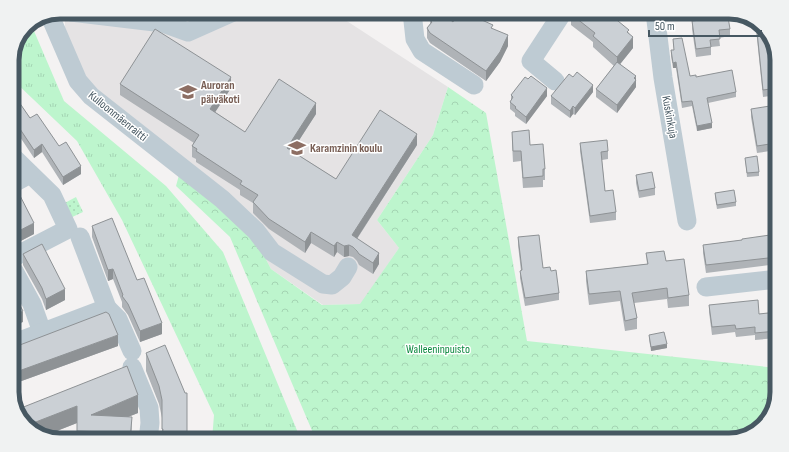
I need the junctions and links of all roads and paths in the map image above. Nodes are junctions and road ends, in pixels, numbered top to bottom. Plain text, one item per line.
1 (130, 19) edge
2 (217, 19) edge
3 (413, 19) edge
4 (558, 19) edge
5 (656, 19) edge
6 (52, 20) edge
7 (555, 81) dead end
8 (474, 85) dead end
9 (19, 163) edge
10 (30, 174) junction
11 (19, 180) edge
12 (687, 221) dead end
13 (80, 237) dead end
14 (19, 260) edge
15 (348, 267) dead end
16 (19, 277) edge
17 (770, 280) edge
18 (706, 287) dead end
19 (107, 308) junction
20 (42, 332) junction
21 (19, 341) edge
22 (149, 433) edge

1 - 2 street
3 - 8 street
4 - 7 street
5 - 12 street, Kuskinkuja
6 - 15 street, Kulloonmäenraitti
9 - 10 street
10 - 11 street
10 - 14 street
13 - 19 street
16 - 20 street
17 - 18 street
19 - 20 street
19 - 22 street
20 - 21 street

